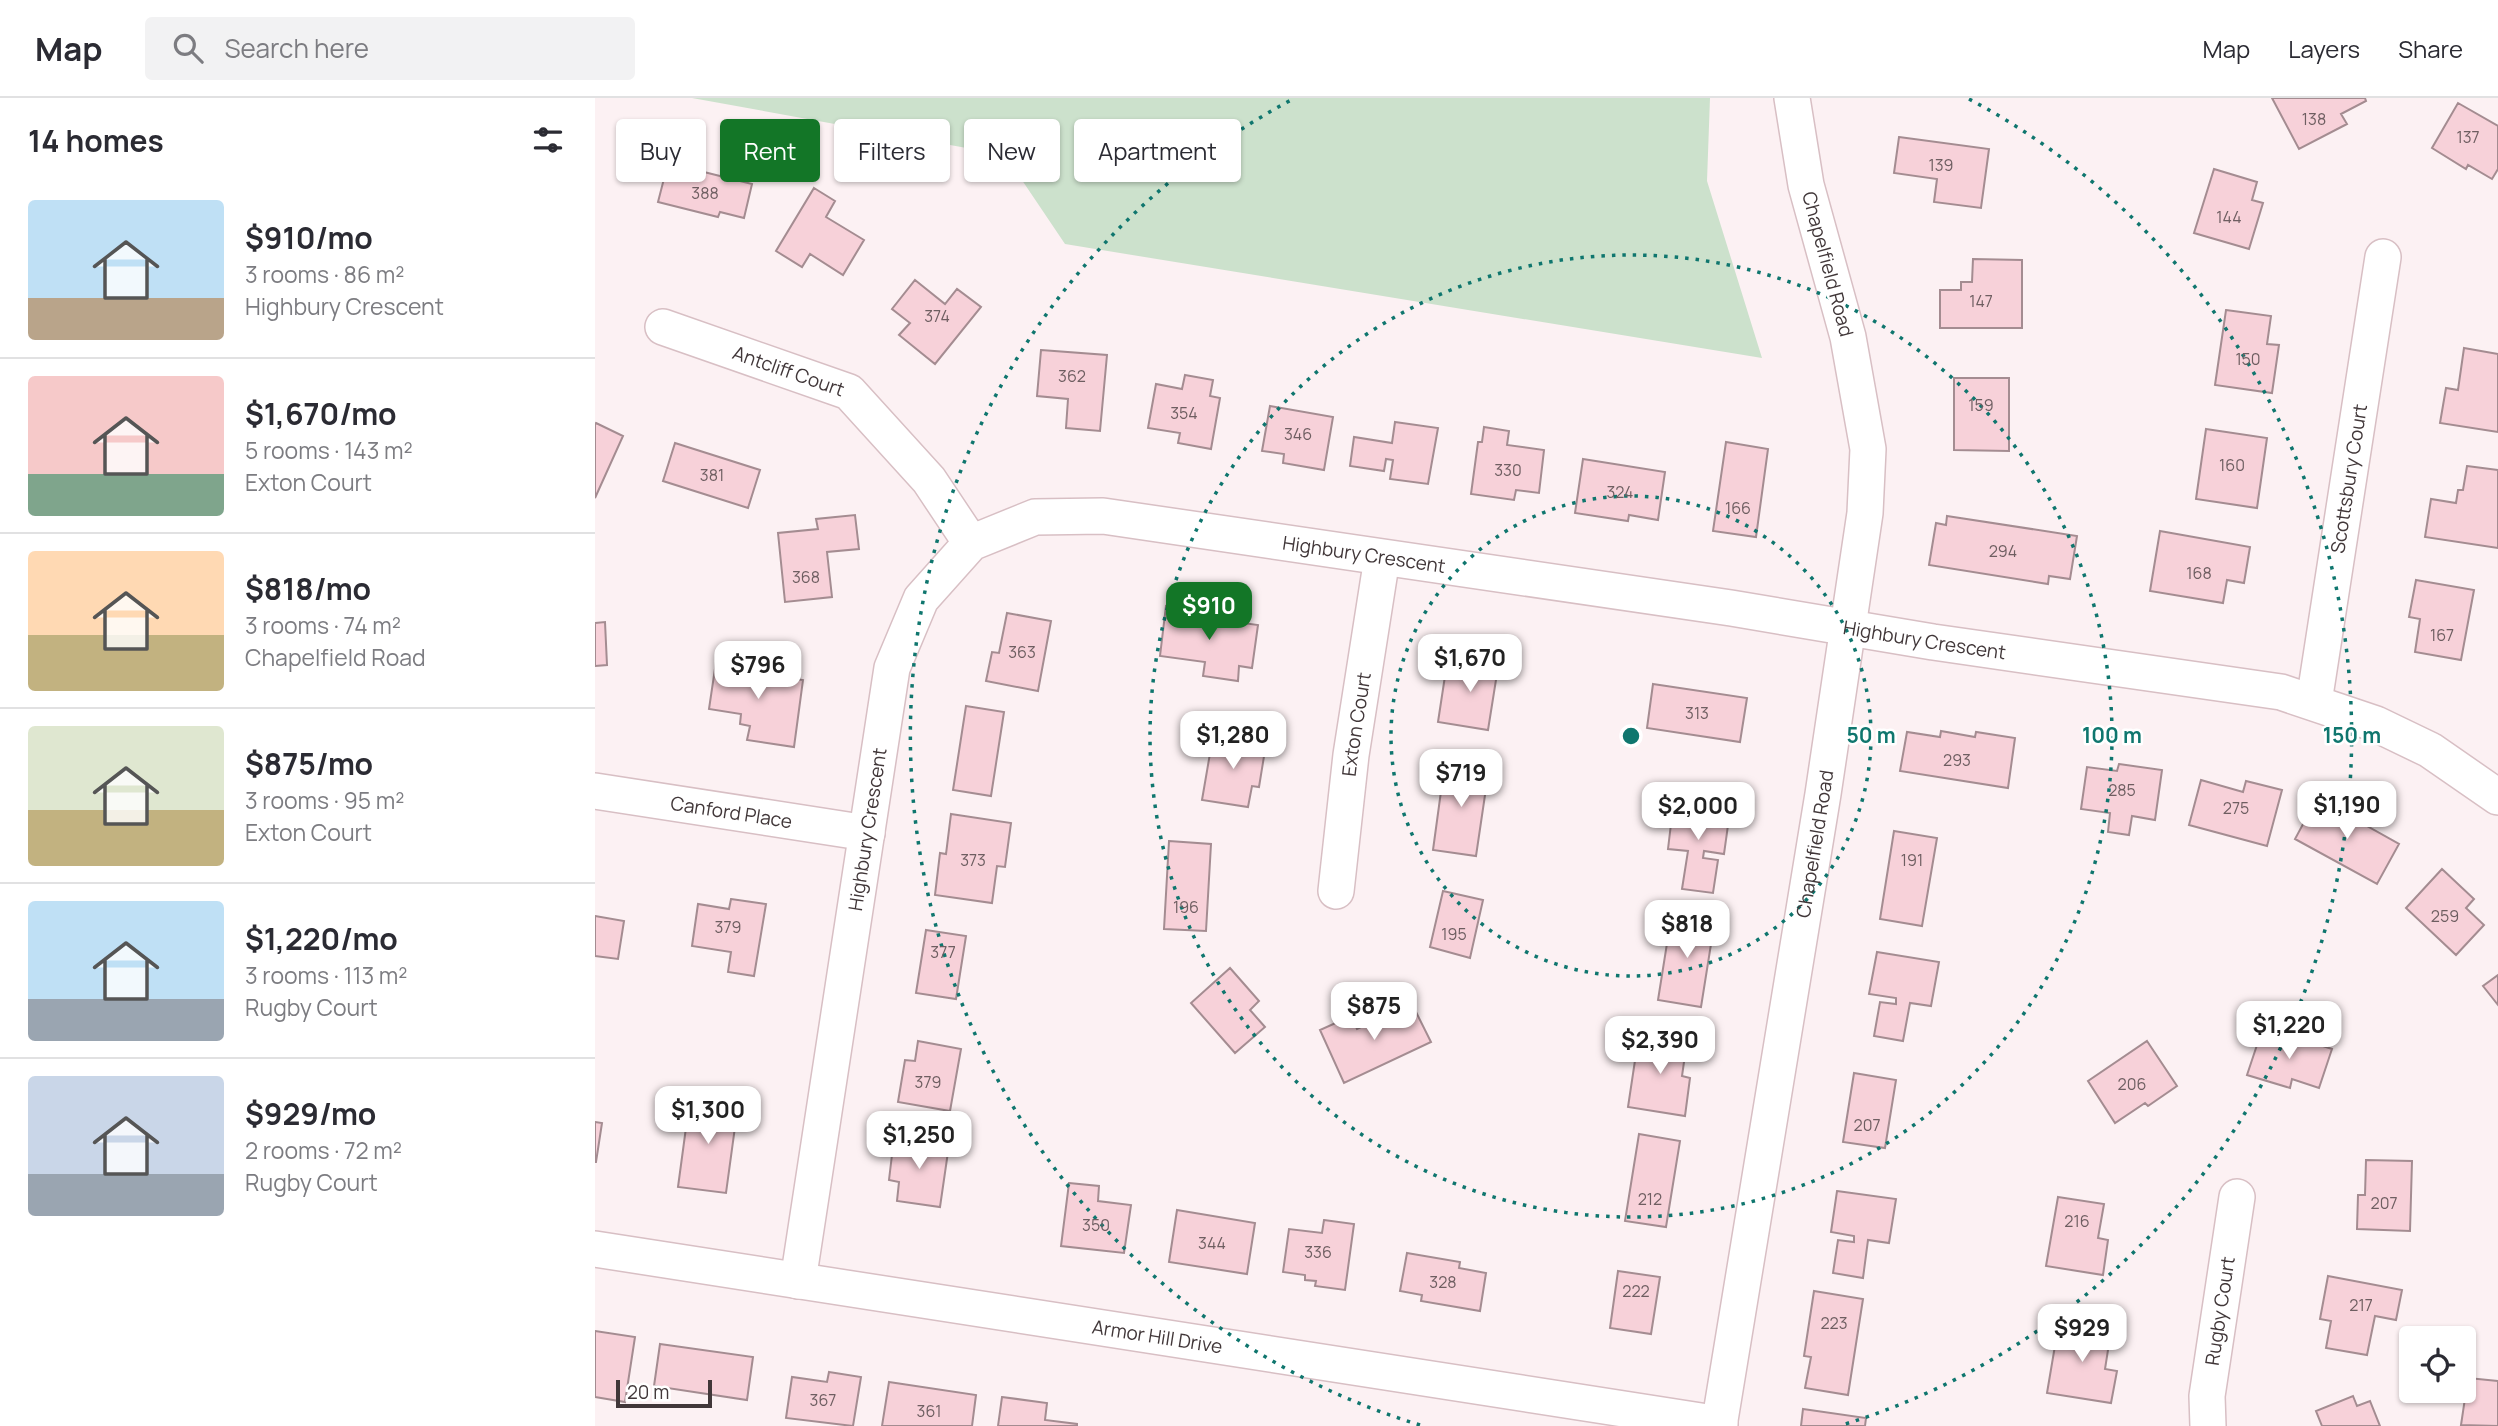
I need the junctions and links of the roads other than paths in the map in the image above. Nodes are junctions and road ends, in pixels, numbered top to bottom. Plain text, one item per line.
1 (1792, 98) edge
2 (2383, 257) dead end
3 (663, 327) dead end
4 (971, 543) junction
5 (1382, 558) junction
6 (1848, 628) junction
7 (2314, 702) junction
8 (595, 791) edge
9 (2498, 797) edge
10 (867, 833) junction
11 (1336, 891) dead end
12 (2237, 1198) dead end
13 (595, 1249) edge
14 (799, 1281) junction
15 (1719, 1425) edge
16 (2208, 1426) edge

1 - 6 street, Chapelfield Road
2 - 7 street, Scottsbury Court
3 - 4 street, Antcliff Court
4 - 5 street, Highbury Crescent
4 - 10 street, Highbury Crescent
5 - 6 street, Highbury Crescent
5 - 11 street, Exton Court
6 - 7 street, Highbury Crescent
6 - 15 street, Chapelfield Road
7 - 9 street, Highbury Crescent
8 - 10 street, Canford Place
10 - 14 street, Highbury Crescent
12 - 16 street, Rugby Court
13 - 14 street, Armor Hill Drive
14 - 15 street, Armor Hill Drive

